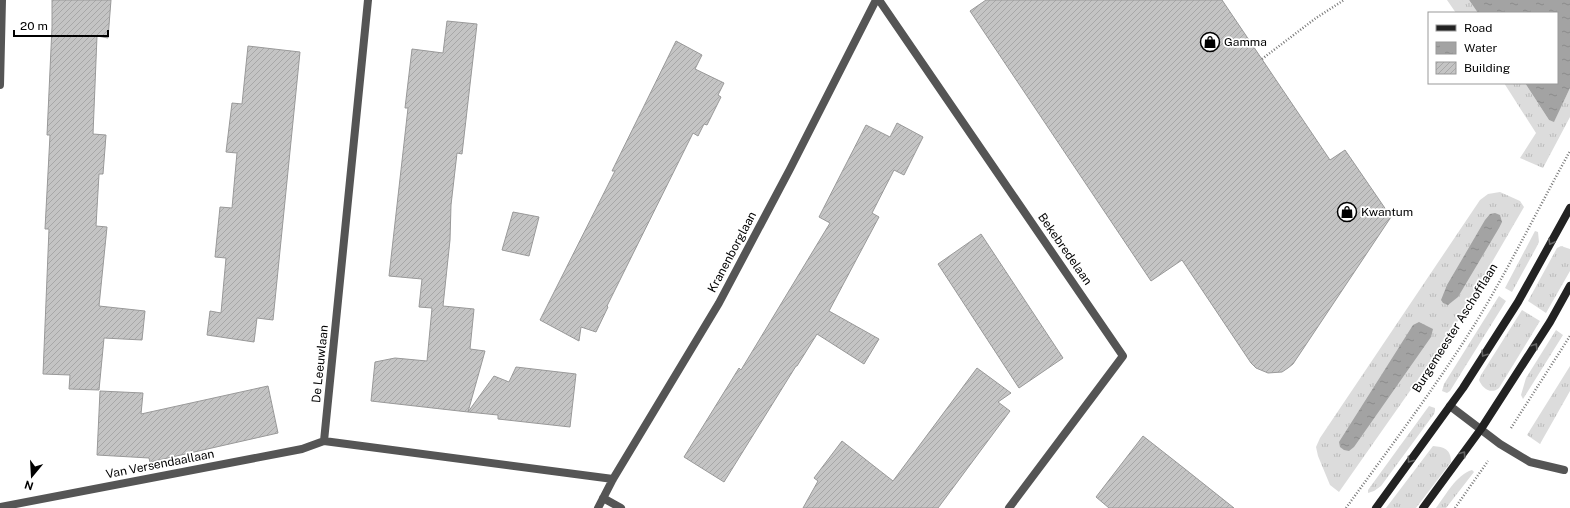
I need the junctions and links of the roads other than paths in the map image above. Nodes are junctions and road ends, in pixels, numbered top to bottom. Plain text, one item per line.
1 (2, 0) edge
2 (368, 0) edge
3 (877, 0) edge
4 (0, 84) edge
5 (1570, 208) edge
6 (1570, 286) edge
7 (1450, 406) junction
8 (1481, 429) junction
9 (324, 441) junction
10 (1564, 470) dead end
11 (613, 479) junction
12 (603, 498) junction
13 (0, 507) edge
14 (598, 508) edge
15 (621, 508) edge
16 (1009, 508) edge
17 (1376, 508) edge
18 (1423, 508) edge

1 - 4 street
2 - 9 street, De Leeuwlaan
3 - 11 street, Kranenborglaan
3 - 16 street, Bekebredelaan
5 -> 7 street
8 -> 6 street
7 - 8 street
7 -> 17 street
8 - 10 street
18 -> 8 street
9 - 11 street
9 - 13 street, Van Versendaallaan
11 - 12 street, Kranenborglaan
12 - 14 street, Kranenborglaan
12 - 15 street

